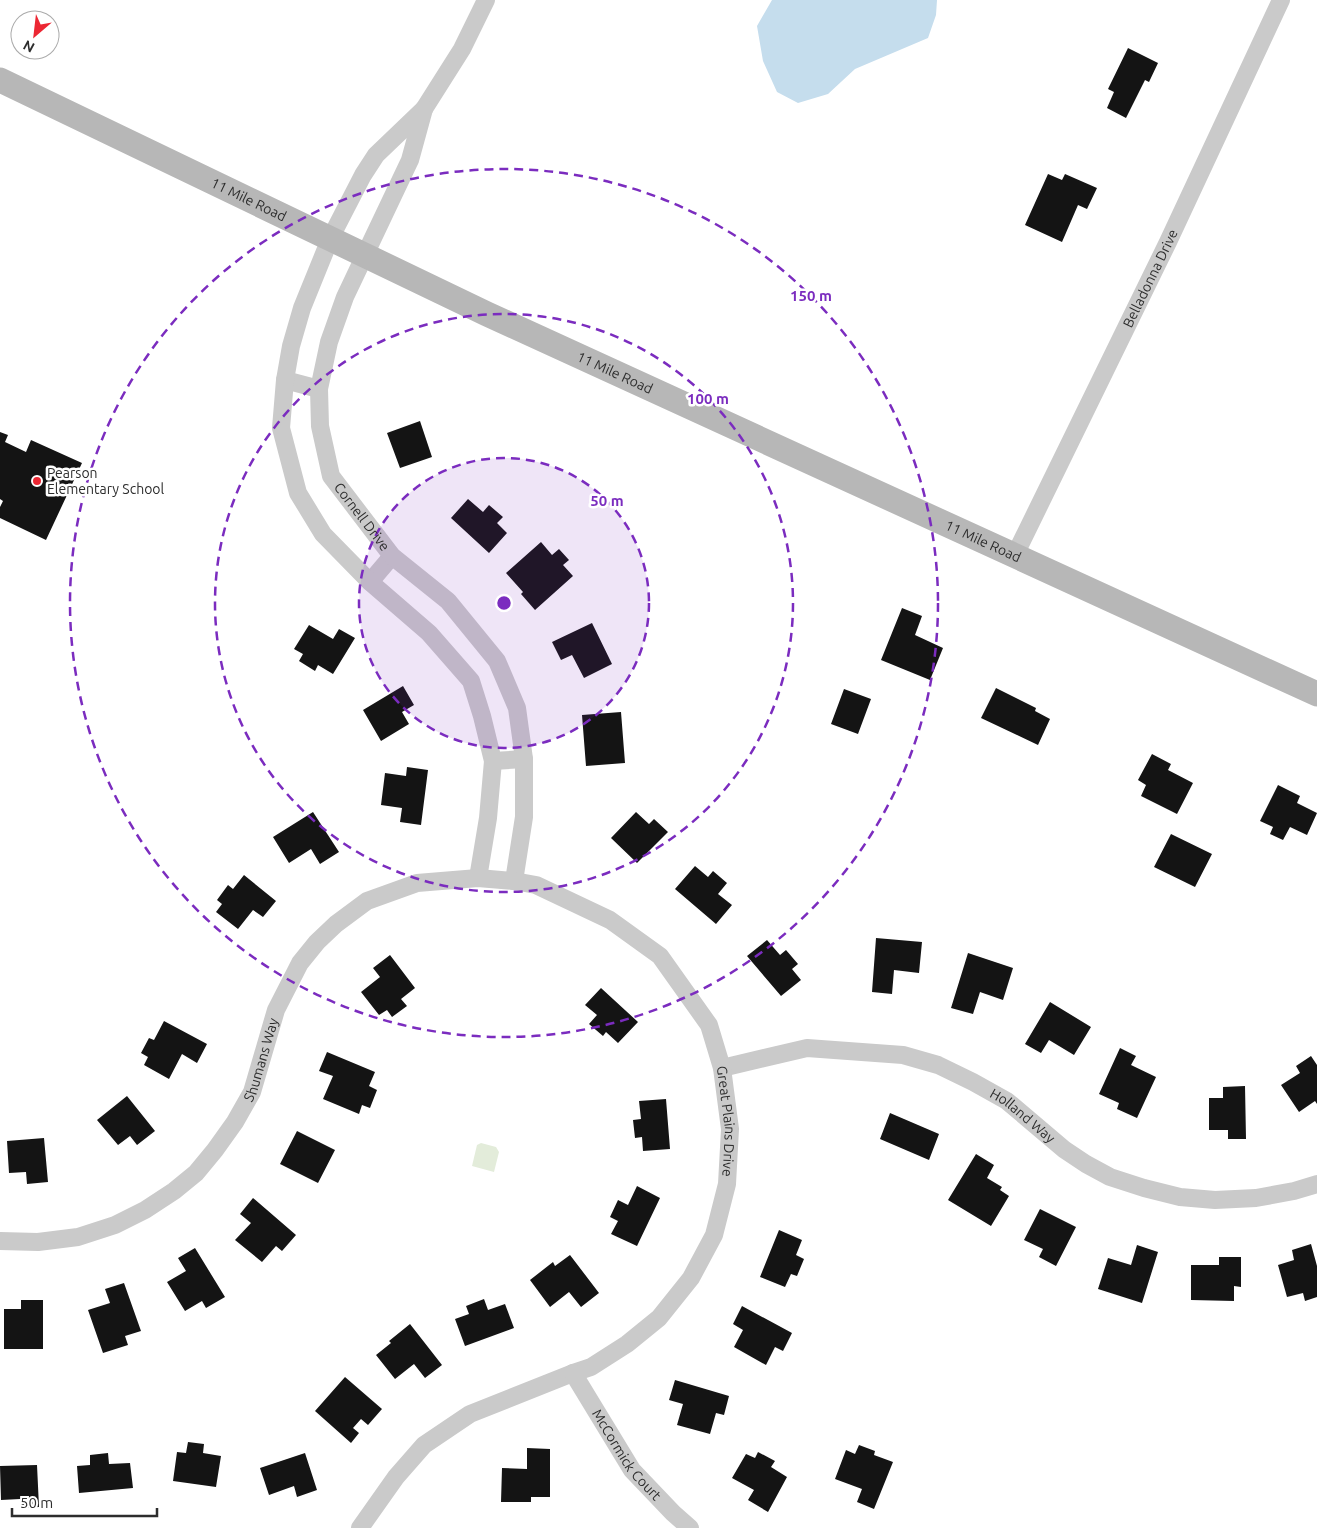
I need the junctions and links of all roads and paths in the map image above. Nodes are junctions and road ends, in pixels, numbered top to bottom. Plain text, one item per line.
1 (486, 0) edge
2 (1281, 0) edge
3 (0, 80) edge
4 (424, 109) junction
5 (330, 239) junction
6 (365, 256) junction
7 (286, 380) junction
8 (319, 389) junction
9 (1015, 555) junction
10 (392, 556) junction
11 (370, 582) junction
12 (497, 661) junction
13 (471, 681) junction
14 (1317, 694) edge
15 (524, 759) junction
16 (492, 761) junction
17 (478, 878) junction
18 (514, 881) junction
19 (722, 1068) junction
20 (1317, 1184) edge
21 (0, 1241) edge
22 (573, 1372) junction
23 (360, 1528) edge
24 (690, 1528) edge

1 - 4 street
2 - 9 street, Belladonna Drive
3 - 5 street, 11 Mile Road
4 - 5 street
4 - 6 street, Cornell Drive
5 - 6 street, 11 Mile Road
5 - 7 street
6 - 8 street, Cornell Drive
6 - 9 street, 11 Mile Road
7 - 8 street
7 - 11 street
8 - 10 street, Cornell Drive
9 - 14 street, 11 Mile Road
10 - 11 street, Cornell Drive
10 - 12 street, Cornell Drive
11 - 13 street
12 - 13 street
12 - 15 street, Cornell Drive
13 - 16 street
15 - 16 street
15 - 18 street, Cornell Drive
16 - 17 street
17 - 18 street, Shumans Way
17 - 21 street, Shumans Way
18 - 19 street, Great Plains Drive
19 - 20 street, Holland Way
19 - 22 street, Great Plains Drive
22 - 23 street, Great Plains Drive
22 - 24 street, McCormick Court

